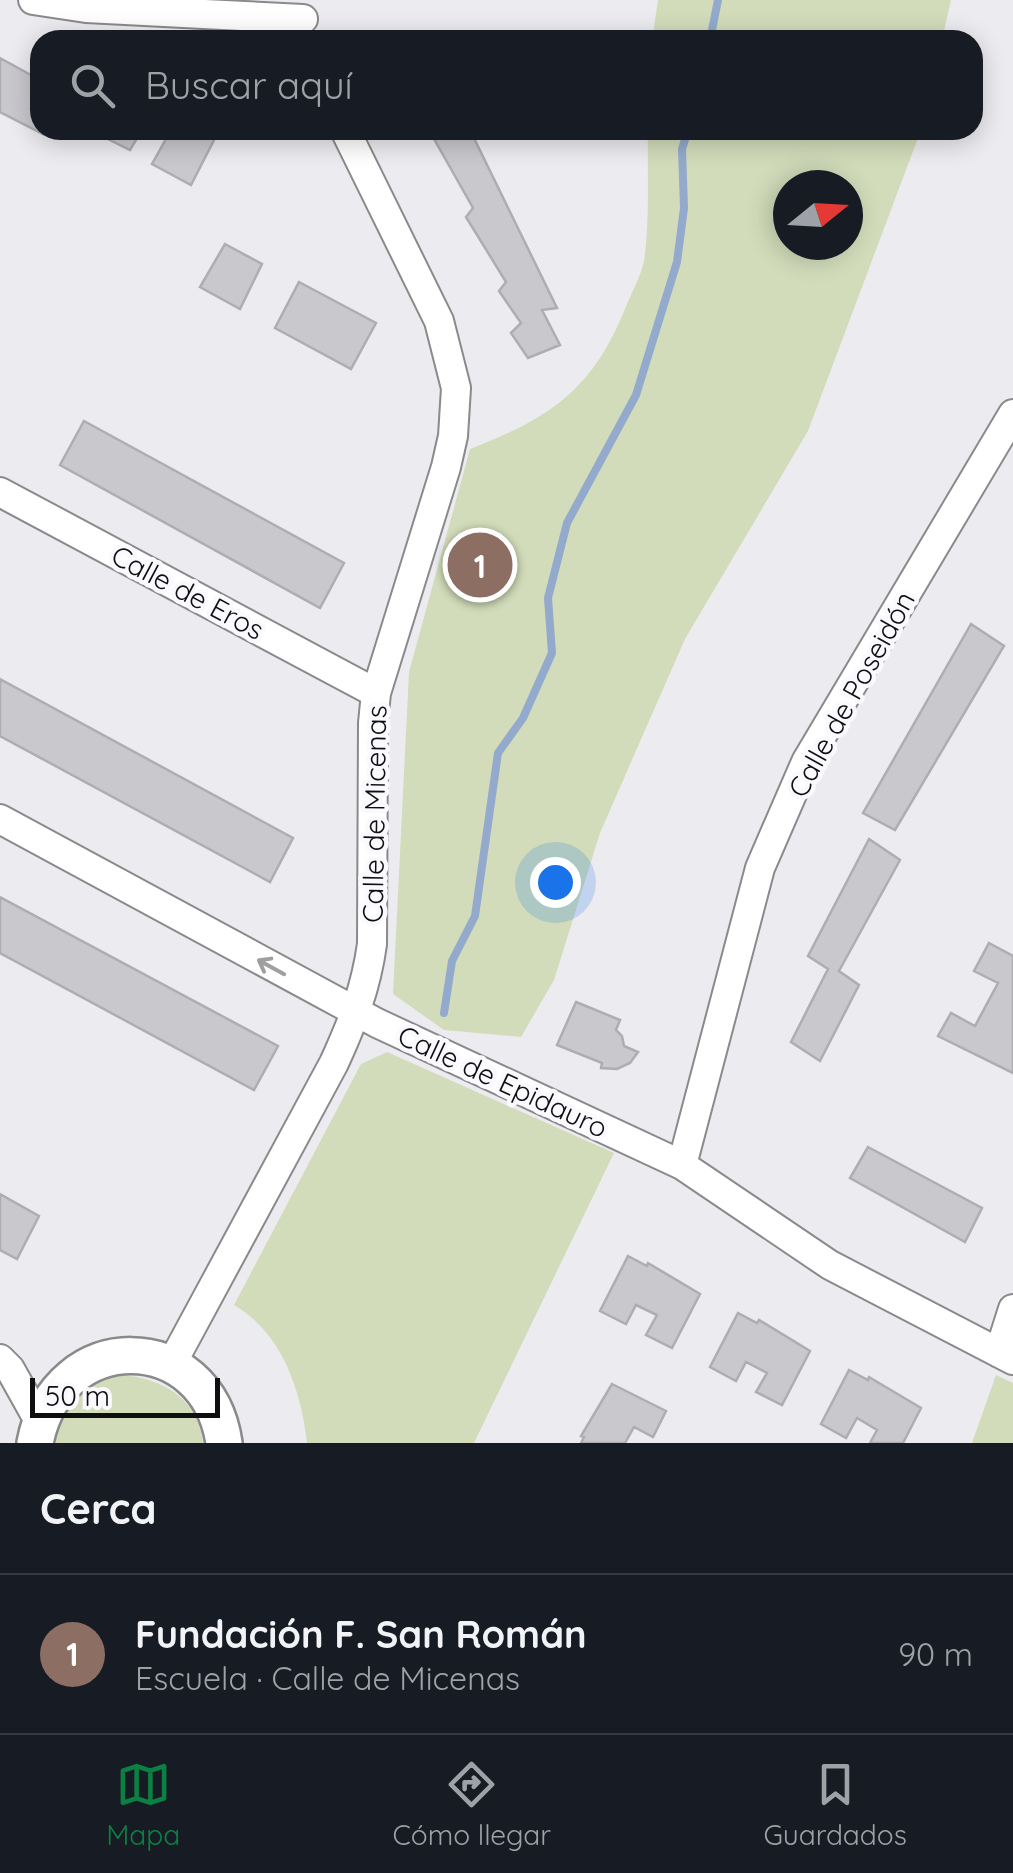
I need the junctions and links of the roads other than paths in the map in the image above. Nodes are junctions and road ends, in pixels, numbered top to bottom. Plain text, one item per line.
1 (33, 0) edge
2 (304, 20) edge
3 (349, 140) edge
4 (1013, 414) edge
5 (0, 492) edge
6 (376, 693) junction
7 (0, 819) edge
8 (358, 1012) junction
9 (682, 1165) junction
10 (1013, 1308) edge
11 (1006, 1356) edge
12 (0, 1359) edge
13 (171, 1365) junction
14 (37, 1432) edge
15 (224, 1443) edge

1 - 2 street
3 - 6 street, Calle de Micenas
4 - 9 street, Calle de Poseidón
5 - 6 street, Calle de Eros
6 - 8 street, Calle de Micenas
8 -> 7 street, Calle de Epidauro
8 - 9 street, Calle de Epidauro
8 - 13 street, Calle de Micenas
9 - 11 street, Calle de Epidauro
10 - 11 street, Calle de Epidauro
12 - 14 street
13 - 14 street
13 - 15 street

